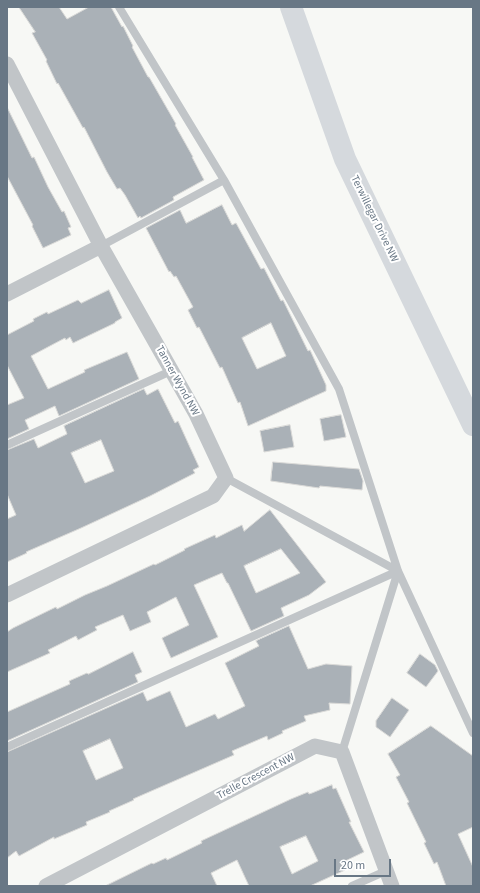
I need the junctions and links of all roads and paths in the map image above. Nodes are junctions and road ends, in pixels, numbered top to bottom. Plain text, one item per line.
1 (119, 7) edge
2 (291, 7) edge
3 (7, 64) edge
4 (224, 180) junction
5 (101, 246) junction
6 (7, 294) edge
7 (172, 371) junction
8 (473, 425) edge
9 (7, 445) edge
10 (226, 478) junction
11 (398, 571) junction
12 (7, 595) edge
13 (473, 733) edge
14 (7, 747) edge
15 (342, 752) junction
16 (386, 871) junction
17 (46, 886) edge
18 (352, 886) edge
19 (392, 886) edge

1 - 4 lane
2 - 8 main road, Terwillegar Drive NW
3 - 5 street, Tanner Wynd NW
4 - 5 lane
4 - 11 lane
5 - 6 street
5 - 7 street, Tanner Wynd NW
7 - 9 lane
7 - 10 street, Tanner Wynd NW
10 - 11 lane
10 - 12 street
11 - 13 lane
11 - 14 lane
11 - 15 lane
15 - 16 street
15 - 17 street, Trelle Crescent NW
16 - 18 lane
16 - 19 street

